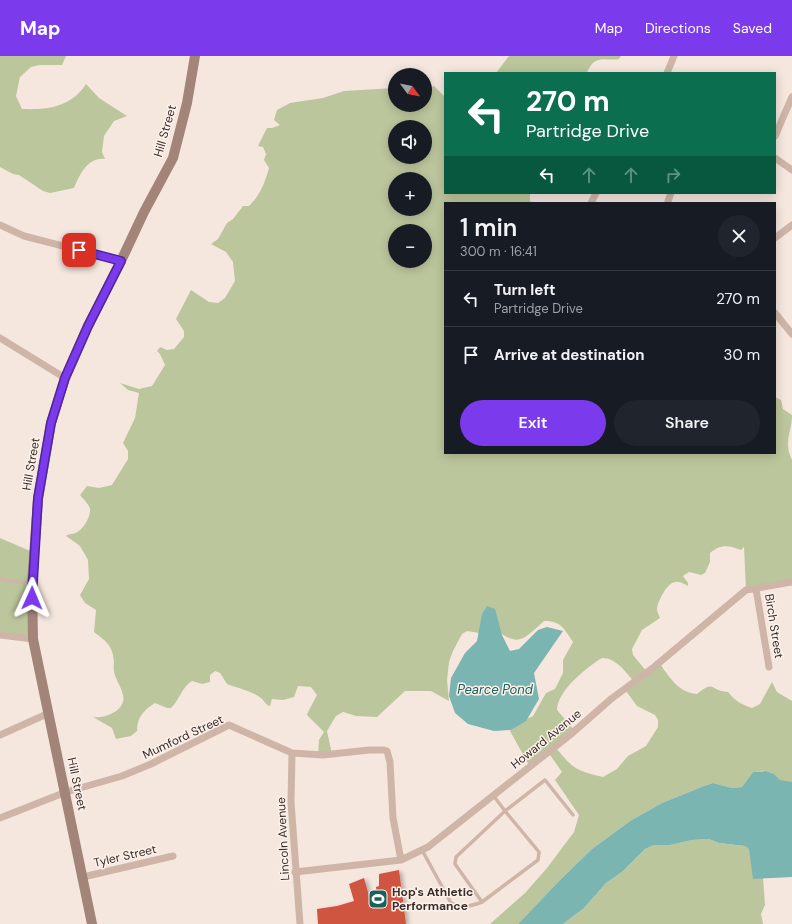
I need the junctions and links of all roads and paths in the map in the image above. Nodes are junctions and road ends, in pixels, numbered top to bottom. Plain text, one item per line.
1 (195, 56) edge
2 (674, 56) edge
3 (667, 72) edge
4 (792, 97) edge
5 (776, 134) edge
6 (776, 159) edge
7 (792, 170) edge
8 (671, 194) edge
9 (668, 201) dead end
10 (0, 225) edge
11 (792, 225) edge
12 (776, 237) edge
13 (121, 261) junction
14 (776, 314) edge
15 (792, 334) edge
16 (0, 338) edge
17 (65, 378) junction
18 (0, 579) edge
19 (792, 582) edge
20 (32, 584) junction
21 (756, 589) junction
22 (0, 635) edge
23 (33, 639) junction
24 (769, 667) dead end
25 (49, 713) junction
26 (0, 734) edge
27 (292, 753) junction
28 (66, 792) junction
29 (493, 795) junction
30 (505, 811) junction
31 (573, 815) dead end
32 (0, 818) edge
33 (422, 850) junction
34 (173, 856) dead end
35 (401, 860) junction
36 (295, 872) junction
37 (83, 877) junction
38 (482, 902) junction
39 (92, 924) edge
40 (300, 924) edge

1 - 13 street, Hill Street
2 - 3 street
4 - 5 street
6 - 7 street
8 - 9 street
10 - 13 street
11 - 12 street
13 - 17 street, Hill Street
14 - 15 street
16 - 17 street
17 - 20 street, Hill Street
18 - 20 lane
19 - 21 street, Howard Avenue
20 - 23 street, Hill Street
21 - 24 street, Birch Street
21 - 29 street, Howard Avenue
22 - 23 street
23 - 25 street, Hill Street
25 - 26 street
25 - 28 street, Hill Street
27 - 28 street, Mumford Street
27 - 35 street, Mumford Street
27 - 36 street, Lincoln Avenue
28 - 32 street, Mumford Street
28 - 37 street, Hill Street
29 - 30 lane
29 - 33 street, Howard Avenue
30 - 31 lane
30 - 38 lane
30 - 38 lane
33 - 35 street, Howard Avenue
33 - 38 lane
34 - 37 street, Tyler Street
35 - 36 street, Howard Avenue
36 - 40 street, Lincoln Avenue
37 - 39 street, Hill Street

